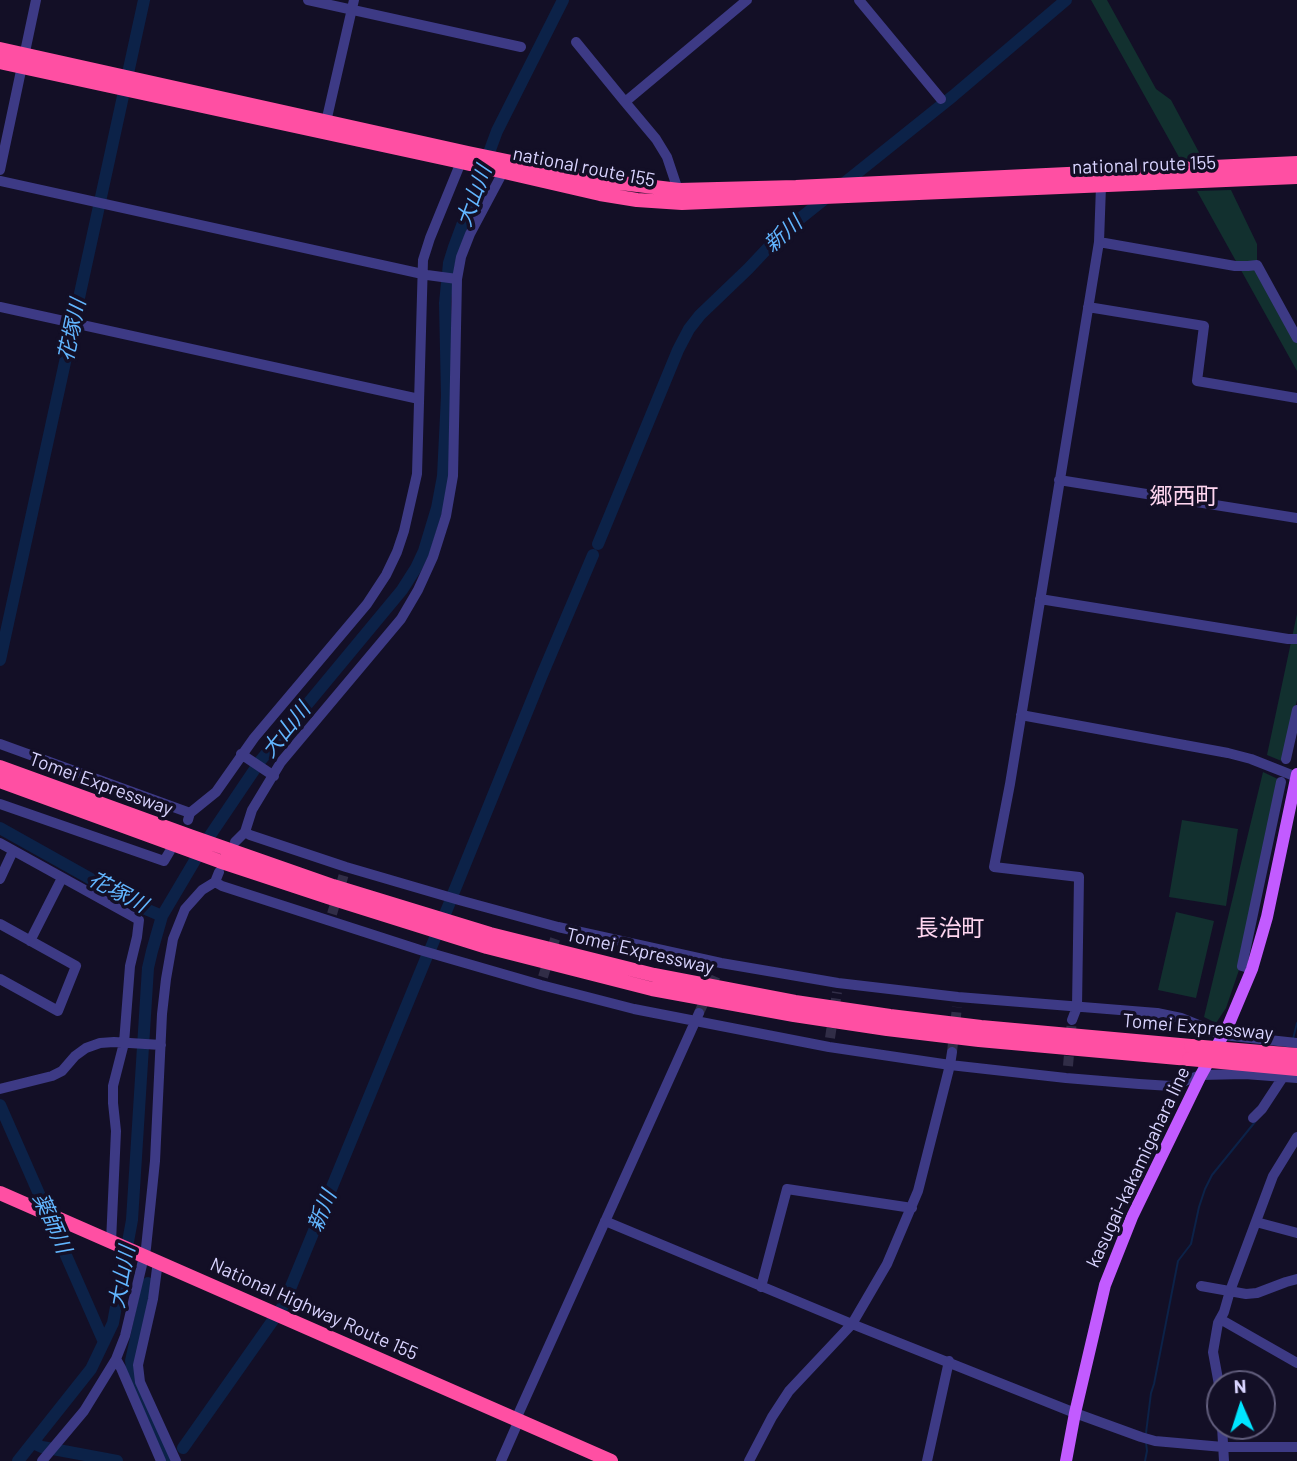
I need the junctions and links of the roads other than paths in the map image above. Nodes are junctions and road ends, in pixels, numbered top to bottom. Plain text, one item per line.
1 (36, 0) edge
2 (308, 0) edge
3 (747, 0) edge
4 (859, 0) edge
5 (353, 5) edge
6 (576, 42) dead end
7 (521, 47) dead end
8 (0, 49) edge
9 (23, 61) junction
10 (0, 62) edge
11 (941, 99) dead end
12 (625, 102) junction
13 (326, 122) junction
14 (465, 157) junction
15 (1297, 163) edge
16 (506, 166) junction
17 (0, 170) edge
18 (1297, 177) edge
19 (0, 181) edge
20 (1101, 186) junction
21 (838, 191) junction
22 (680, 197) junction
23 (1099, 242) junction
24 (425, 274) junction
25 (456, 278) junction
26 (0, 307) edge
27 (1088, 307) junction
28 (1297, 338) edge
29 (1297, 398) edge
30 (419, 399) junction
31 (1059, 480) junction
32 (1297, 518) edge
33 (1040, 599) junction
34 (1297, 639) edge
35 (1297, 710) edge
36 (1021, 715) junction
37 (0, 744) edge
38 (243, 755) junction
39 (1286, 759) dead end
40 (0, 767) edge
41 (272, 775) junction
42 (1297, 776) edge
43 (0, 781) edge
44 (1281, 782) dead end
45 (0, 804) edge
46 (245, 832) junction
47 (0, 843) edge
48 (181, 845) junction
49 (13, 851) junction
50 (223, 862) junction
51 (62, 878) junction
52 (0, 879) edge
53 (0, 925) edge
54 (30, 941) junction
55 (1252, 969) junction
56 (0, 979) edge
57 (1077, 1007) junction
58 (697, 1017) junction
59 (1072, 1020) tunnel mouth
60 (1223, 1035) junction
61 (126, 1043) junction
62 (1297, 1043) edge
63 (156, 1045) junction
64 (952, 1052) tunnel mouth
65 (1190, 1052) junction
66 (1297, 1055) edge
67 (950, 1065) junction
68 (1068, 1066) tunnel mouth
69 (1297, 1069) edge
70 (1201, 1074) junction
71 (1283, 1077) junction
72 (1066, 1078) junction
73 (1297, 1079) edge
74 (1, 1089) edge
75 (1253, 1118) dead end
76 (1297, 1137) edge
77 (0, 1193) edge
78 (912, 1208) junction
79 (605, 1221) junction
80 (1256, 1222) junction
81 (1297, 1233) edge
82 (110, 1242) junction
83 (144, 1256) junction
84 (158, 1261) junction
85 (1297, 1279) edge
86 (1201, 1286) dead end
87 (761, 1287) junction
88 (1230, 1292) junction
89 (1220, 1319) junction
90 (852, 1324) junction
91 (116, 1359) junction
92 (948, 1362) junction
93 (1297, 1363) edge
94 (1216, 1370) edge
95 (1075, 1413) junction
96 (517, 1419) junction
97 (1223, 1440) edge
98 (1223, 1447) junction
99 (1297, 1447) edge
100 (42, 1461) edge
101 (162, 1461) edge
102 (176, 1461) edge
103 (500, 1461) edge
104 (611, 1461) edge
105 (749, 1461) edge
106 (927, 1461) edge
107 (1066, 1461) edge
108 (1224, 1461) edge

1 - 9 street
2 - 5 street
3 - 12 street
4 - 11 street
5 - 7 street
5 - 13 street
6 - 12 street
8 - 9 highway, national route 155
9 - 10 highway, national route 155
9 - 13 highway, national route 155
9 - 14 highway, national route 155
9 - 17 street
12 - 22 street
13 - 14 highway, national route 155
14 - 16 highway, national route 155
14 - 24 street
15 - 21 highway, national route 155
16 - 22 highway, national route 155
16 - 25 street
18 - 20 highway, national route 155
19 - 24 street
20 - 21 highway, national route 155
20 - 23 street
21 - 22 highway, national route 155
21 - 22 highway, national route 155
23 - 27 street
23 - 28 street
24 - 25 street
24 - 30 street
25 - 41 street
26 - 30 street
27 - 29 street
27 - 31 street
30 - 38 street
31 - 32 street
31 - 33 street
33 - 34 street
33 - 36 street
35 - 39 street
36 - 42 street
36 - 57 street
37 - 38 street
38 - 41 street
40 - 48 highway, Tomei Expressway
41 - 46 street
42 - 55 main road, kasugai-kakamigahara line
43 - 48 highway, Tomei Expressway
44 - 55 street
45 - 48 street
46 - 50 street
46 - 57 street
47 - 49 street
48 - 50 highway, Tomei Expressway
49 - 51 street
49 - 52 street
50 - 58 street
50 - 63 street
50 - 65 highway, Tomei Expressway
51 - 54 street
51 - 61 street
53 - 54 street
54 - 56 street
55 - 60 main road, kasugai-kakamigahara line
57 - 59 street
57 - 60 street
58 - 67 street
58 - 79 street
60 - 62 street
60 - 70 main road, kasugai-kakamigahara line
61 - 63 street
61 - 74 street
61 - 82 street
63 - 83 street
64 - 67 street
65 - 66 highway, Tomei Expressway, bridge
65 - 69 highway, Tomei Expressway, bridge
67 - 72 street
67 - 78 street
68 - 72 street
70 - 71 street
70 - 72 street
70 - 95 main road, kasugai-kakamigahara line
71 - 73 street
71 - 75 street
76 - 80 street
77 - 82 highway, National Highway Route 155
78 - 87 street
78 - 90 street
79 - 87 street
79 - 96 street
80 - 81 street
80 - 88 street
82 - 83 highway, National Highway Route 155
83 - 84 highway, National Highway Route 155
83 - 91 street
84 - 96 highway, National Highway Route 155
84 - 102 street
85 - 88 street
86 - 88 street
87 - 90 street
88 - 89 street
89 - 93 street
89 - 94 street
90 - 92 street
90 - 105 street
91 - 100 street
91 - 101 street
92 - 95 street
92 - 106 street
95 - 98 street
95 - 107 main road, kasugai-kakamigahara line
96 - 103 street
96 - 104 highway, National Highway Route 155
97 - 98 street
98 - 99 street
98 - 108 street

